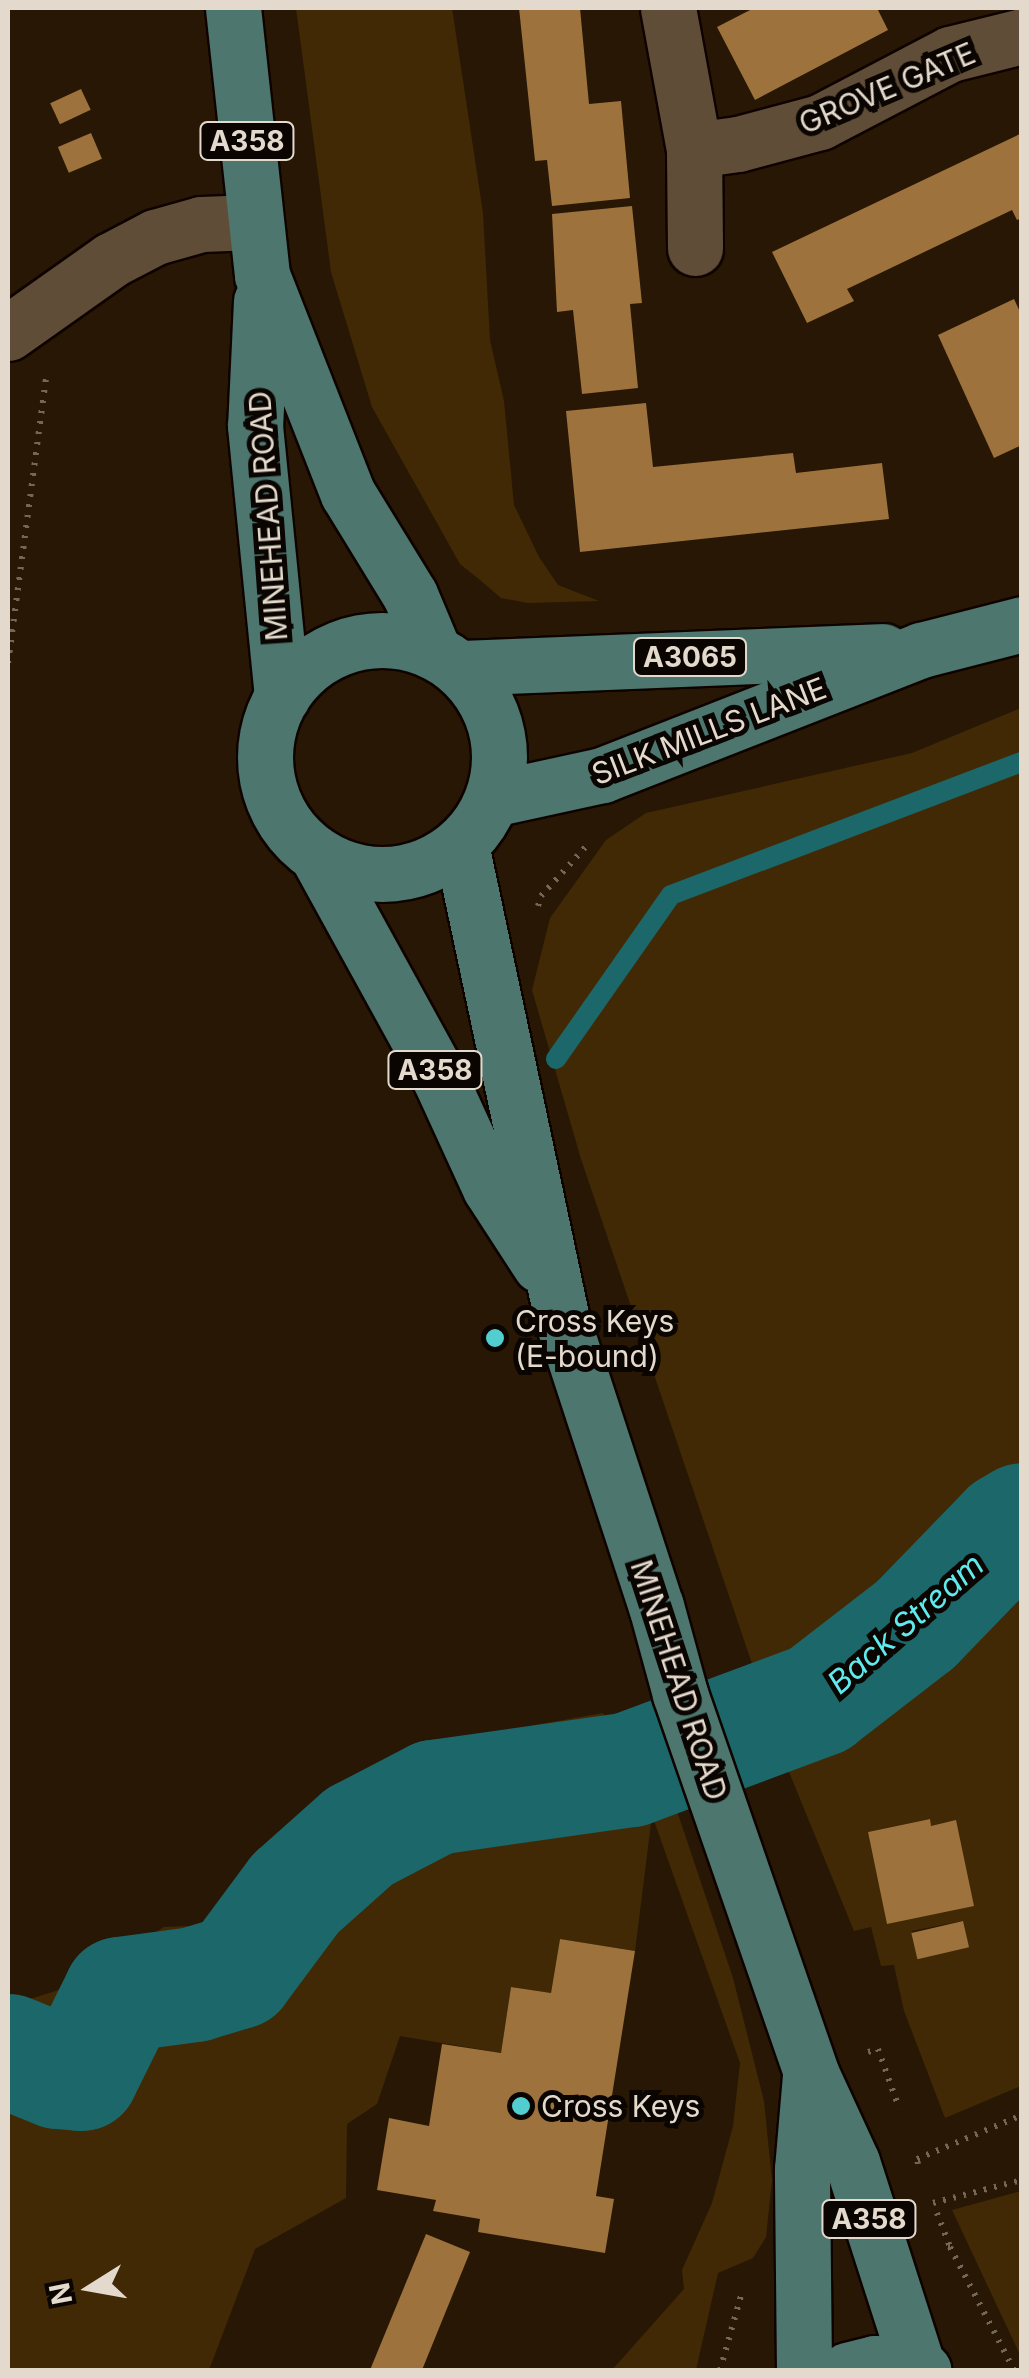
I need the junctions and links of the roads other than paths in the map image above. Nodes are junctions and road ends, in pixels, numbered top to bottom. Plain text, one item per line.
1 (234, 8) edge
2 (668, 8) edge
3 (1022, 36) edge
4 (694, 150) junction
5 (258, 248) junction
6 (696, 248) dead end
7 (8, 332) edge
8 (1022, 624) edge
9 (921, 650) junction
10 (447, 660) junction
11 (282, 696) junction
12 (492, 799) junction
13 (461, 845) junction
14 (317, 855) junction
15 (553, 1285) junction
16 (810, 2073) junction
17 (921, 2369) edge
18 (804, 2370) edge
19 (847, 2370) edge

1 - 5 main road, MINEHEAD ROAD / A358
2 - 4 street
3 - 4 street, GROVE GATE
4 - 6 street
5 - 7 street
5 - 10 main road, MINEHEAD ROAD / A358
5 - 11 main road, MINEHEAD ROAD / A358
8 - 9 main road, SILK MILLS LANE / A3065
9 - 10 main road, SILK MILLS LANE / A3065
9 - 12 main road, SILK MILLS LANE / A3065
10 - 11 main road, A358
10 - 12 main road, A358
11 - 14 main road, A358
12 - 13 main road, A358
13 - 14 main road, A358
13 - 15 main road, MINEHEAD ROAD / A358
14 - 15 main road, MINEHEAD ROAD / A358
15 - 16 main road, MINEHEAD ROAD / A358
16 - 17 main road, MINEHEAD ROAD / A358
16 - 18 main road, MINEHEAD ROAD / A358
17 - 19 main road, A358

